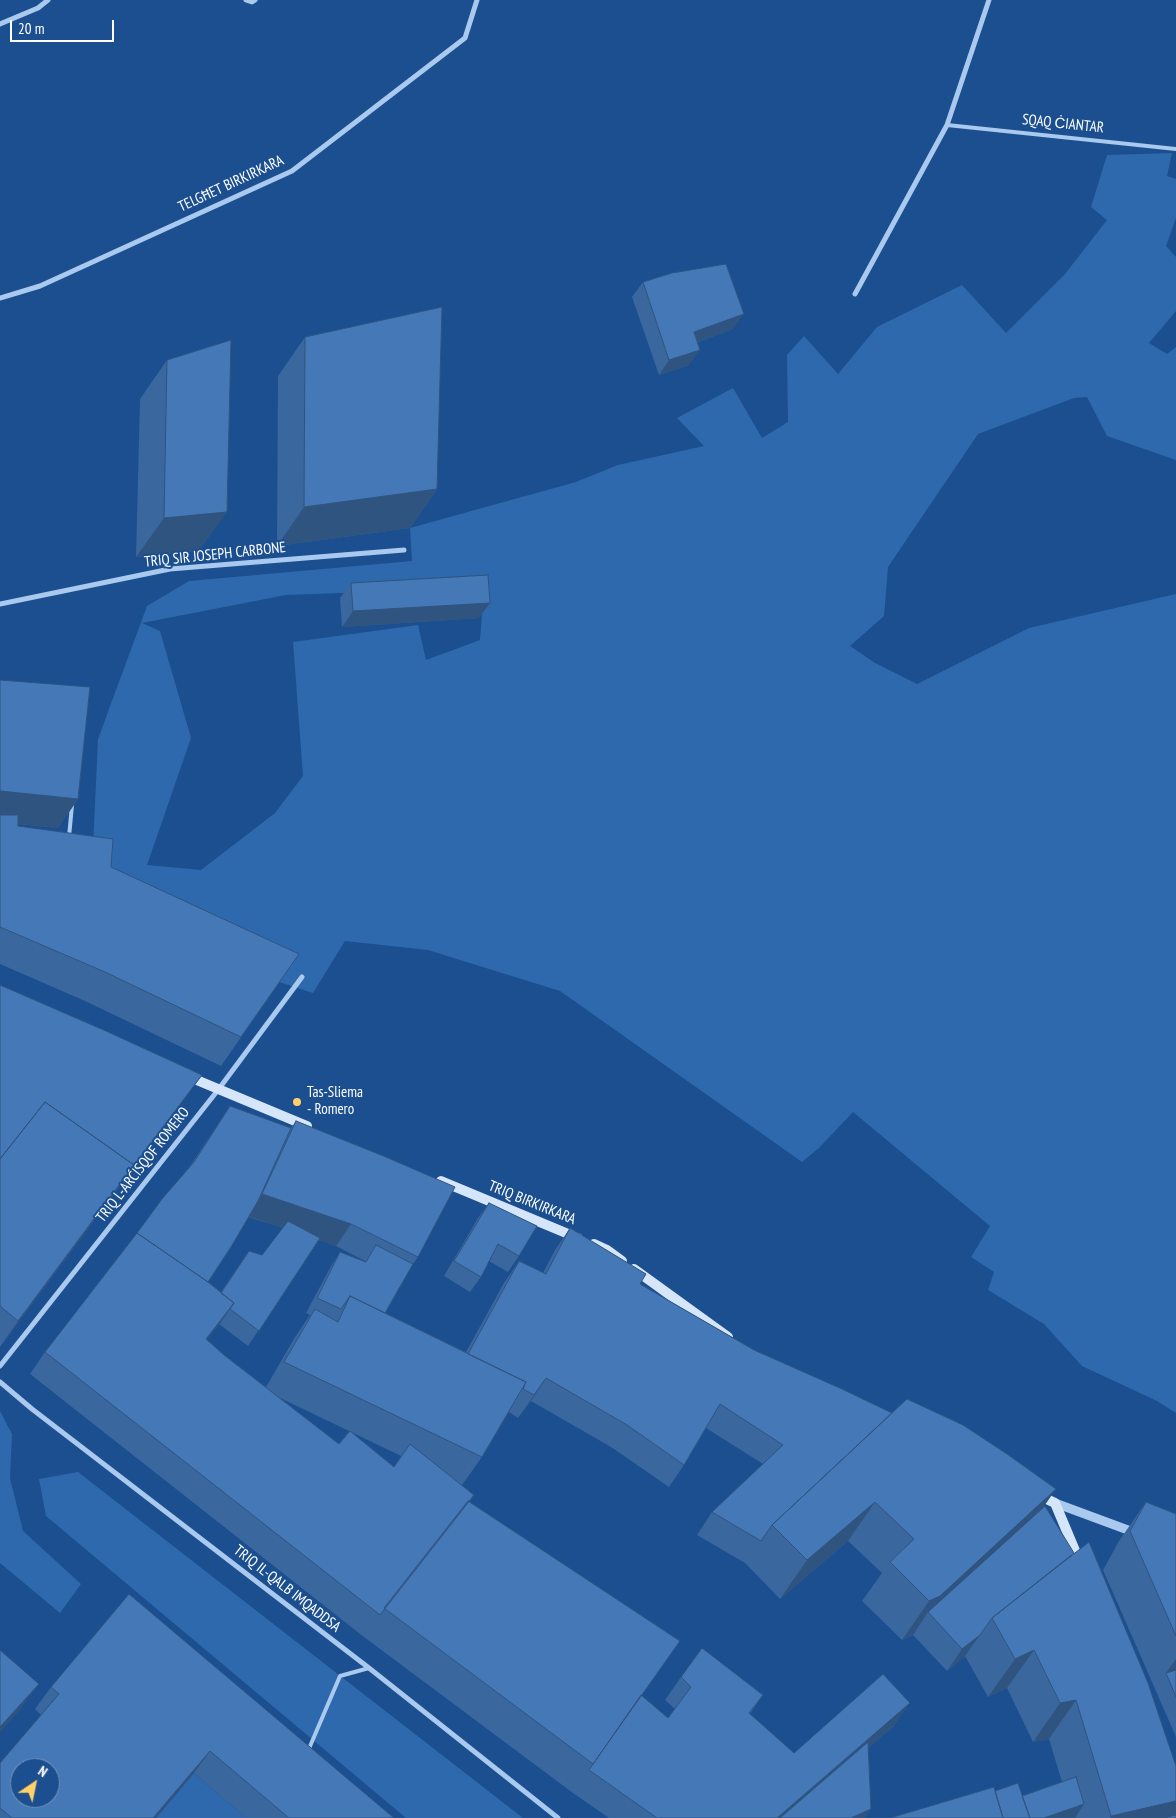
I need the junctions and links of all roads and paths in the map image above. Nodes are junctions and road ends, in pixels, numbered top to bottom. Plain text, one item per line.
1 (48, 0) edge
2 (246, 0) edge
3 (255, 0) edge
4 (477, 0) edge
5 (989, 0) edge
6 (0, 24) edge
7 (947, 125) junction
8 (1176, 149) edge
9 (856, 294) dead end
10 (0, 298) edge
11 (404, 550) dead end
12 (0, 604) edge
13 (72, 802) edge
14 (68, 841) edge
15 (302, 977) dead end
16 (175, 1070) edge
17 (218, 1090) junction
18 (318, 1131) edge
19 (435, 1179) edge
20 (736, 1342) edge
21 (0, 1366) edge
22 (0, 1382) edge
23 (1028, 1490) edge
24 (1054, 1503) junction
25 (1148, 1538) edge
26 (1086, 1575) edge
27 (369, 1668) junction
28 (308, 1751) edge
29 (558, 1818) edge

1 - 6 street
2 - 3 street
4 - 10 street, TELGĦET BIRKIRKARA
5 - 7 street
7 - 8 lane, SQAQ ĊIANTAR
7 - 9 street
11 - 12 street, TRIQ SIR JOSEPH CARBONE
13 - 14 lane
15 - 17 street, TRIQ L-ARĆISQOF ROMERO
16 - 17 main road
17 - 18 main road
17 - 21 street, TRIQ L-ARĆISQOF ROMERO
19 - 20 main road, TRIQ BIRKIRKARA
22 - 27 street, TRIQ IL-QALB IMQADDSA
23 - 24 main road
24 - 25 street
24 - 26 main road
27 - 28 lane
27 - 29 street, TRIQ IL-QALB IMQADDSA

